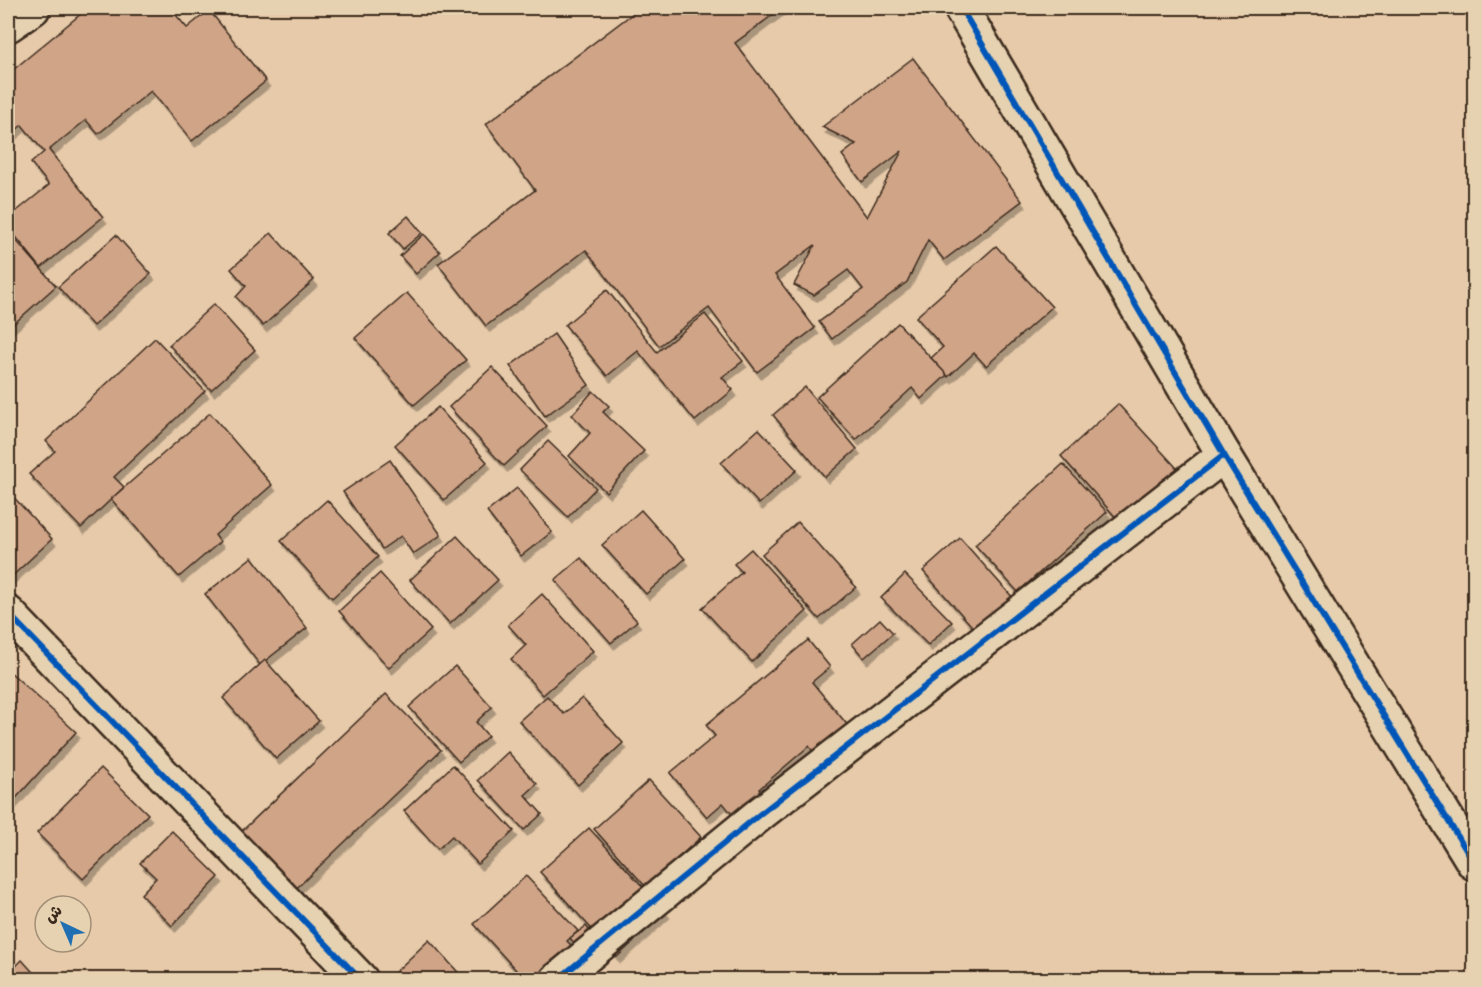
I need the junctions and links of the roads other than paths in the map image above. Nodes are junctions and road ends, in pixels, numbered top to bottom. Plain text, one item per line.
1 (33, 8) edge
2 (961, 8) edge
3 (8, 25) edge
4 (1224, 455) junction
5 (8, 613) edge
6 (1474, 863) edge
7 (361, 980) edge
8 (557, 980) edge

1 - 3 street
2 - 4 street
4 - 6 street
4 - 8 street
5 - 7 street

